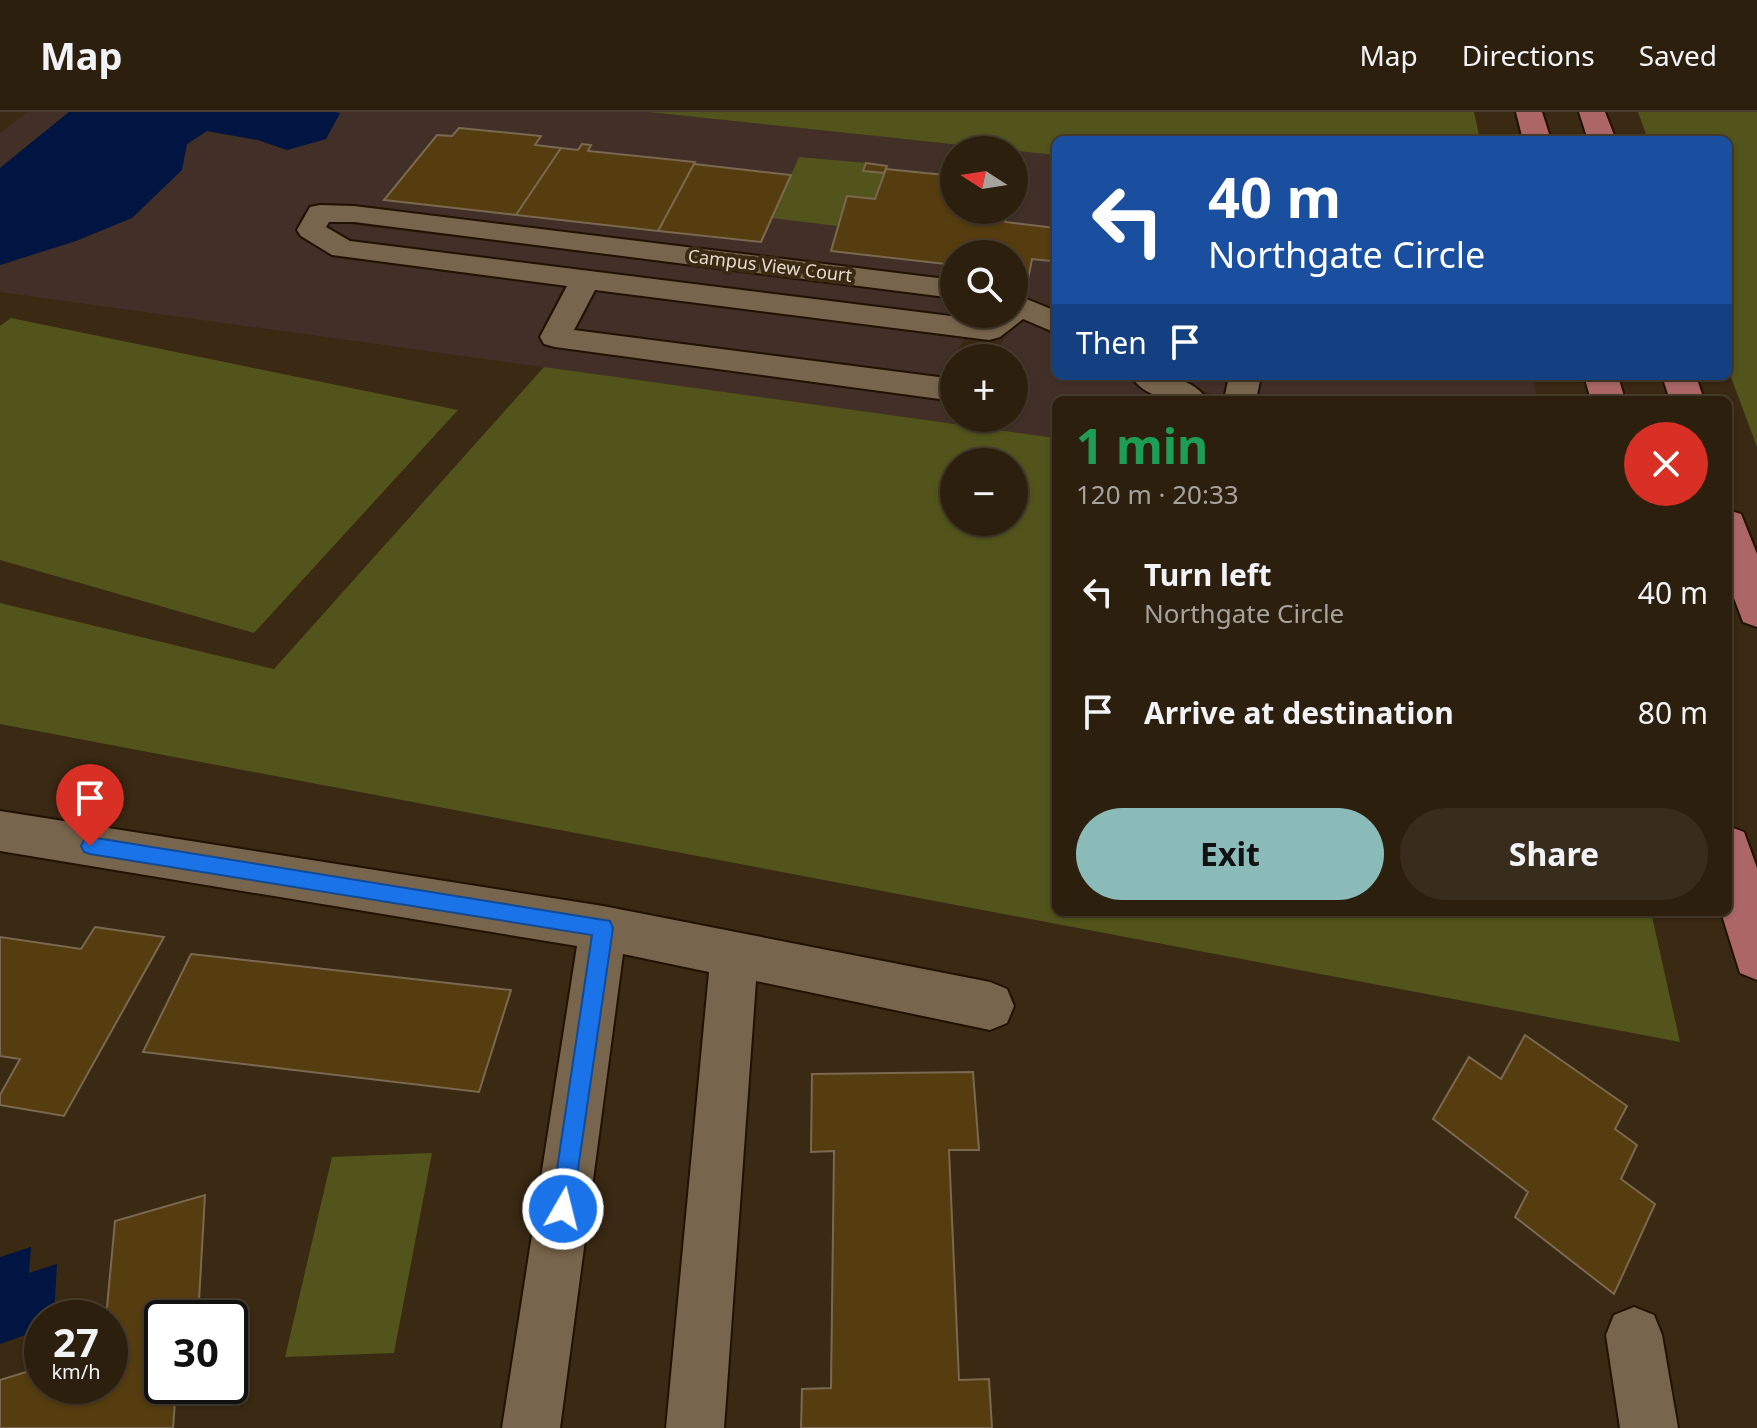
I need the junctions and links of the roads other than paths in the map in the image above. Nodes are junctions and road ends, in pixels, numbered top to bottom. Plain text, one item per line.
1 (1529, 112) edge
2 (1592, 112) edge
3 (1536, 136) edge
4 (1601, 136) edge
5 (585, 280) junction
6 (940, 287) edge
7 (940, 308) edge
8 (1028, 317) edge
9 (1052, 322) edge
10 (998, 328) edge
11 (985, 344) edge
12 (1154, 380) edge
13 (940, 388) edge
14 (1184, 396) edge
15 (1732, 536) edge
16 (1757, 611) edge
17 (0, 831) edge
18 (1732, 862) edge
19 (603, 928) junction
20 (734, 956) junction
21 (1757, 956) edge
22 (990, 1006) dead end
23 (1634, 1335) dead end
24 (531, 1428) edge
25 (695, 1428) edge
26 (1649, 1428) edge

1 - 3 main road
2 - 4 main road
5 - 6 street, Campus View Court
5 - 7 street
5 - 13 street
8 - 9 street
10 - 11 street
12 - 14 street
15 - 16 main road
17 - 19 street
18 - 21 main road
19 - 20 street
19 - 24 street
20 - 22 street
20 - 25 street
23 - 26 street

